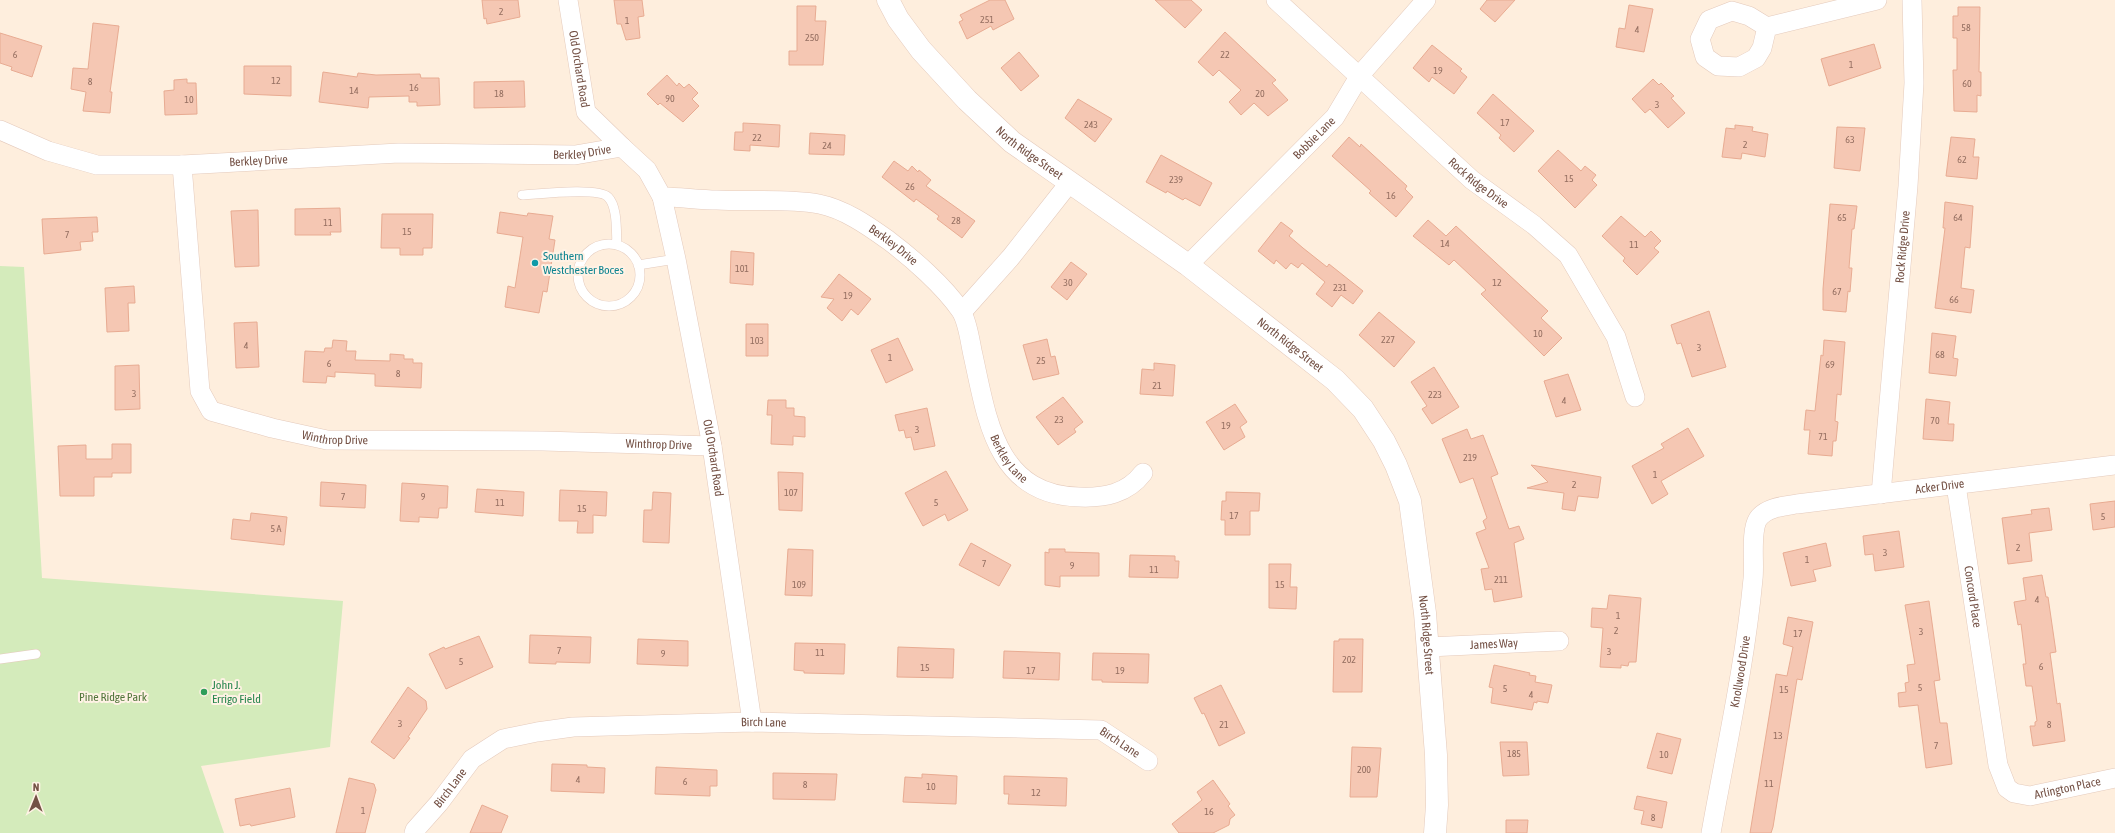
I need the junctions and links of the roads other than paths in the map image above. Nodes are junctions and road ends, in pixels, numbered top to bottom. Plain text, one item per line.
1 (568, 0) edge
2 (888, 0) edge
3 (1276, 0) edge
4 (1426, 0) edge
5 (1877, 0) edge
6 (1912, 0) edge
7 (1767, 27) dead end
8 (1360, 75) junction
9 (0, 130) edge
10 (622, 147) junction
11 (182, 165) junction
12 (1070, 182) junction
13 (522, 195) dead end
14 (662, 197) junction
15 (617, 245) junction
16 (676, 259) junction
17 (638, 265) junction
18 (1188, 265) junction
19 (962, 312) junction
20 (1635, 397) dead end
21 (712, 446) junction
22 (2115, 465) edge
23 (1143, 473) dead end
24 (1956, 485) junction
25 (1881, 494) junction
26 (1765, 512) joint
27 (1559, 641) dead end
28 (1428, 648) junction
29 (36, 654) dead end
30 (0, 659) edge
31 (1991, 708) joint
32 (752, 722) junction
33 (1148, 761) dead end
34 (2115, 778) edge
35 (414, 833) edge
36 (1435, 833) edge
37 (1711, 833) edge

1 - 10 street, Old Orchard Road
2 - 12 street, North Ridge Street
3 - 8 street, Rock Ridge Drive
4 - 8 street, Bobbie Lane
5 - 7 street
6 - 25 street, Rock Ridge Drive
8 - 18 street, Bobbie Lane
8 - 20 street, Rock Ridge Drive
9 - 11 street, Berkley Drive
10 - 11 street, Berkley Drive
10 - 14 street, Berkley Drive
11 - 21 street, Winthrop Drive
12 - 18 street, North Ridge Street
12 - 19 street
13 - 15 lane
14 - 16 street, Old Orchard Road
14 - 19 street, Berkley Drive
15 - 17 lane
15 - 17 lane
16 - 17 lane
16 - 21 street, Old Orchard Road
18 - 28 street, North Ridge Street
19 - 23 street, Berkley Lane
21 - 32 street, Old Orchard Road
22 - 24 street, Acker Drive
24 - 25 street, Acker Drive
24 - 31 street, Concord Place
25 - 26 street, Acker Drive
26 - 37 street, Knollwood Drive
27 - 28 street, James Way
28 - 36 street, North Ridge Street
29 - 30 lane
31 - 34 street, Arlington Place
32 - 33 street, Birch Lane
32 - 35 street, Birch Lane

